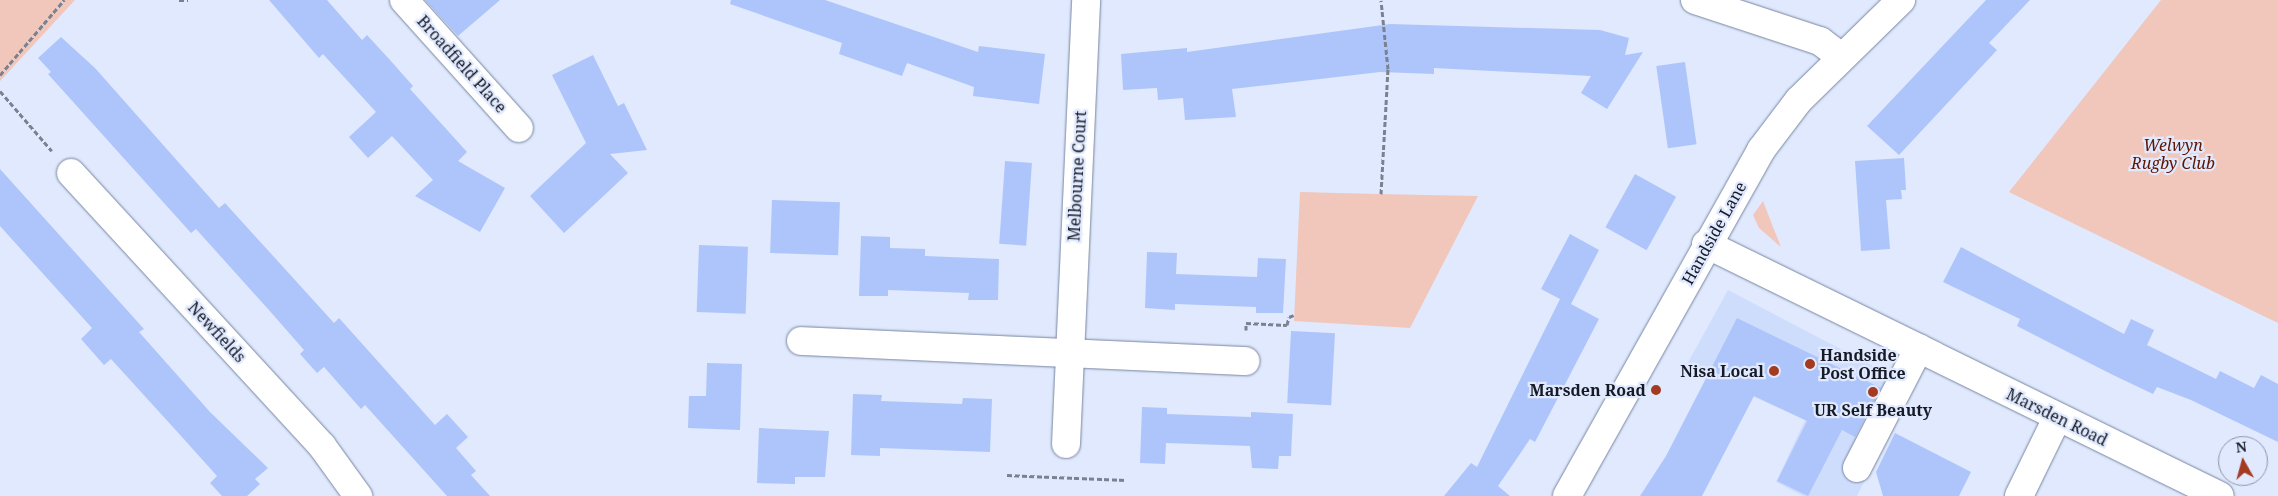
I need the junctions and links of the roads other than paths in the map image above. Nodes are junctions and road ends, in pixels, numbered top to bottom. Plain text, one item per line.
1 (404, 0) edge
2 (1086, 0) edge
3 (1695, 0) edge
4 (1901, 0) edge
5 (1841, 57) junction
6 (519, 128) dead end
7 (71, 173) road end
8 (1706, 244) junction
9 (802, 341) dead end
10 (1919, 348) junction
11 (1068, 351) junction
12 (1246, 361) road end
13 (2057, 418) junction
14 (1066, 444) dead end
15 (1857, 468) dead end
16 (358, 496) edge
17 (1567, 496) edge
18 (2018, 496) edge
19 (2220, 496) edge

1 - 6 street, Broadfield Place
2 - 11 street, Melbourne Court
3 - 5 street
4 - 5 street, Handside Lane
5 - 8 street, Handside Lane
7 - 16 street, Newfields
8 - 10 street, Marsden Road
8 - 17 street, Handside Lane
9 - 11 street
10 - 13 street, Marsden Road
10 - 15 street
11 - 12 street
11 - 14 street, Melbourne Court
13 - 18 street
13 - 19 street, Marsden Road

